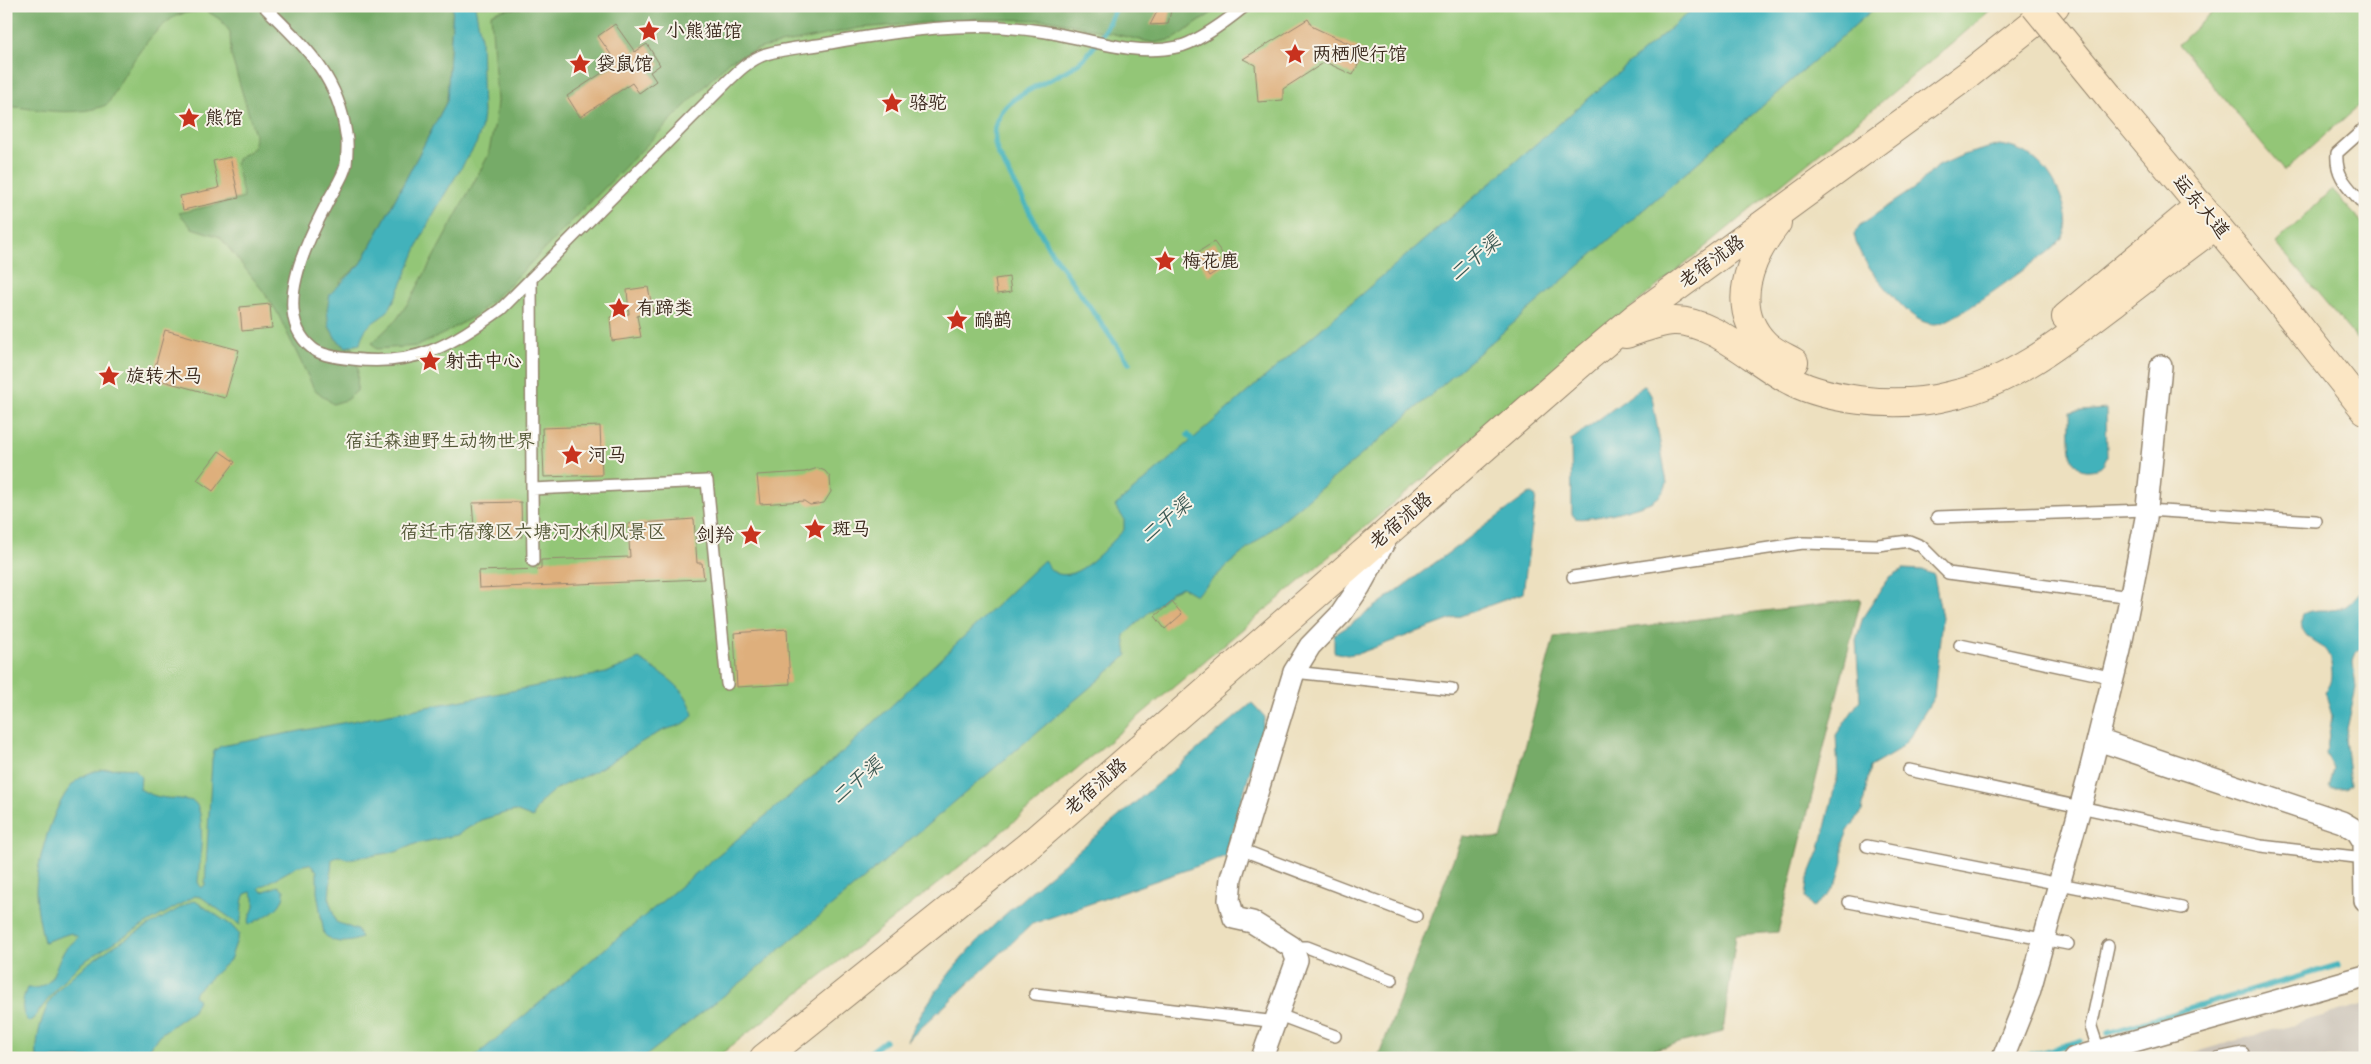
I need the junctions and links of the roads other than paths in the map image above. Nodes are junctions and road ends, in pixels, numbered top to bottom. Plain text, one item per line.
1 (264, 6) edge
2 (1245, 6) edge
3 (2035, 6) edge
4 (2054, 6) edge
5 (2365, 128) edge
6 (1792, 204) junction
7 (2365, 206) edge
8 (2208, 215) junction
9 (530, 280) junction
10 (1608, 341) junction
11 (2161, 366) dead end
12 (2365, 410) edge
13 (532, 488) junction
14 (2147, 510) junction
15 (1937, 517) dead end
16 (2316, 521) dead end
17 (1390, 530) junction
18 (534, 561) dead end
19 (1573, 577) dead end
20 (2131, 597) junction
21 (1960, 644) dead end
22 (1294, 672) junction
23 (2114, 678) junction
24 (727, 684) dead end
25 (1452, 689) dead end
26 (2098, 740) junction
27 (1909, 770) dead end
28 (2080, 807) junction
29 (1867, 846) dead end
30 (1240, 849) junction
31 (2364, 858) edge
32 (2059, 884) junction
33 (2365, 900) edge
34 (1849, 902) dead end
35 (2182, 908) dead end
36 (1416, 916) dead end
37 (2044, 939) junction
38 (2068, 944) dead end
39 (1292, 946) junction
40 (2108, 946) dead end
41 (2365, 976) edge
42 (1392, 980) dead end
43 (1035, 994) dead end
44 (1278, 1019) junction
45 (1335, 1036) dead end
46 (2099, 1051) junction
47 (764, 1058) edge
48 (1262, 1058) edge
49 (2003, 1058) edge
50 (2074, 1058) edge
51 (2218, 1058) edge
52 (2244, 1058) edge

1 - 9 lane
2 - 9 lane
3 - 8 main road, 运东大道, bridge
4 - 6 main road, 老宿沭路
5 - 7 lane
6 - 8 main road
6 - 10 main road, 老宿沭路
8 - 10 main road
8 - 12 main road, 运东大道
9 - 13 lane
10 - 17 main road, 老宿沭路
11 - 14 street
13 - 18 lane
13 - 24 lane
14 - 15 lane
14 - 16 lane
14 - 20 street
17 - 22 street
17 - 47 main road, 老宿沭路
19 - 20 lane
20 - 23 street
21 - 23 lane
22 - 25 lane
22 - 30 street
23 - 26 street
26 - 28 street
26 - 31 street
27 - 28 lane
28 - 31 lane
28 - 32 street
29 - 32 lane
30 - 36 lane
30 - 39 street
31 - 33 street
32 - 35 lane
32 - 37 street
34 - 37 lane
37 - 38 lane
37 - 49 street
39 - 42 lane
39 - 44 street
40 - 46 lane
41 - 46 street
43 - 44 lane
44 - 45 lane
44 - 48 street
46 - 50 street
51 - 52 lane

